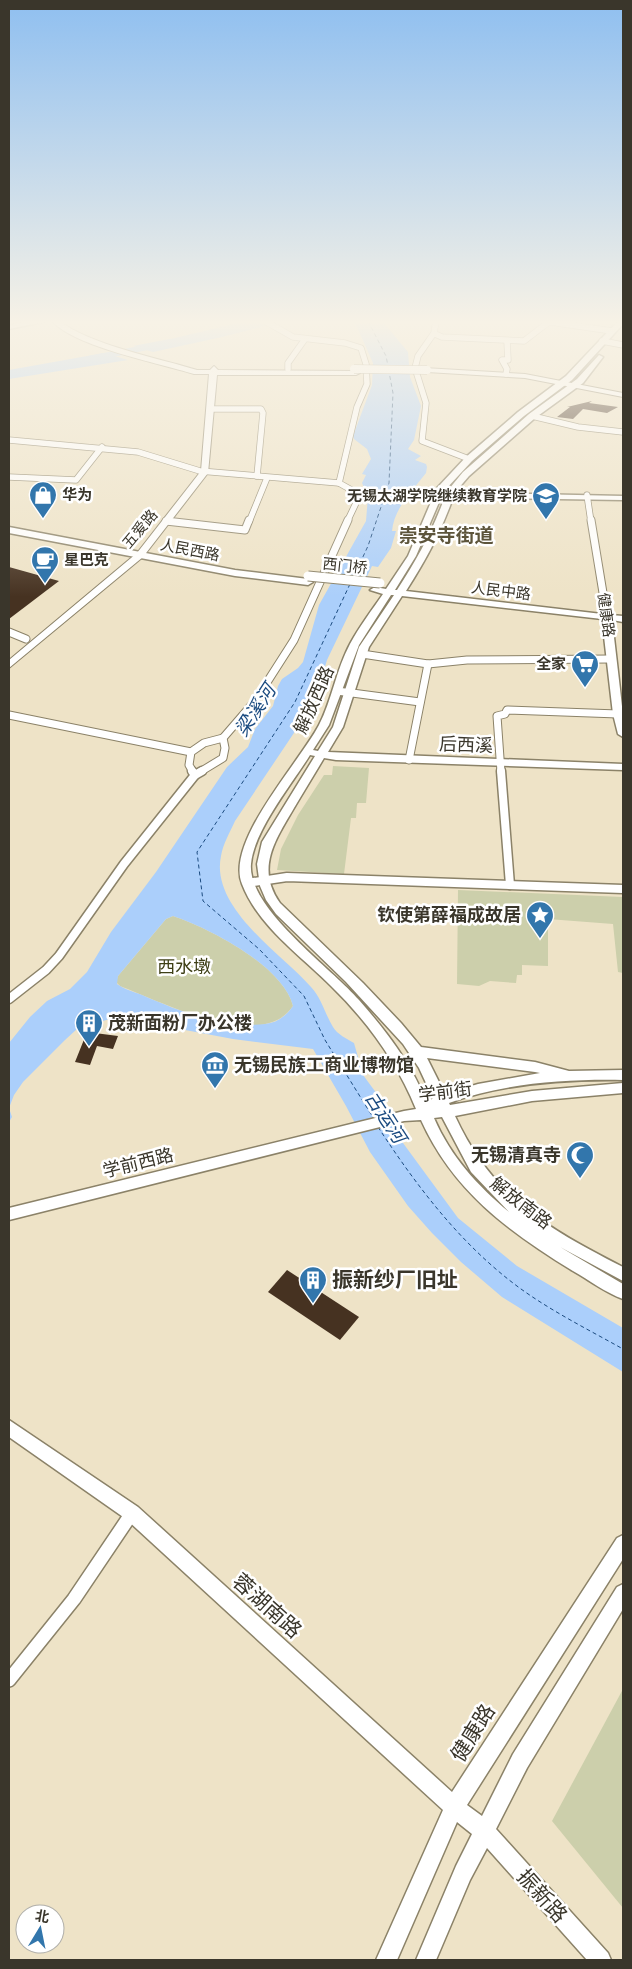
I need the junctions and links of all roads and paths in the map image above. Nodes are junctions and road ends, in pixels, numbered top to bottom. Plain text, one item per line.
1 (207, 413) edge
2 (210, 413) edge
3 (263, 413) edge
4 (356, 413) edge
5 (427, 413) edge
6 (523, 413) edge
7 (535, 413) edge
8 (532, 416) junction
9 (623, 432) edge
10 (9, 440) edge
11 (102, 447) junction
12 (470, 459) junction
13 (202, 471) junction
14 (256, 476) junction
15 (9, 477) edge
16 (267, 478) junction
17 (339, 483) junction
18 (440, 490) junction
19 (451, 492) junction
20 (587, 495) junction
21 (623, 498) edge
22 (166, 521) junction
23 (9, 523) edge
24 (9, 530) edge
25 (139, 552) junction
26 (308, 579) joint
27 (377, 586) joint
28 (397, 589) junction
29 (623, 612) edge
30 (606, 614) junction
31 (623, 619) edge
32 (9, 632) edge
33 (26, 639) junction
34 (9, 654) edge
35 (362, 654) junction
36 (612, 659) junction
37 (428, 664) junction
38 (9, 665) edge
39 (337, 691) junction
40 (349, 693) junction
41 (420, 702) junction
42 (618, 714) junction
43 (9, 715) edge
44 (623, 734) edge
45 (223, 738) junction
46 (308, 751) junction
47 (191, 752) junction
48 (322, 754) junction
49 (409, 760) junction
50 (502, 763) junction
51 (623, 767) edge
52 (194, 775) junction
53 (264, 881) junction
54 (247, 883) junction
55 (510, 885) junction
56 (623, 889) edge
57 (9, 999) edge
58 (417, 1052) junction
59 (623, 1075) edge
60 (574, 1076) junction
61 (623, 1088) edge
62 (444, 1106) junction
63 (425, 1111) junction
64 (277, 1147) joint
65 (9, 1214) edge
66 (623, 1274) edge
67 (623, 1292) edge
68 (9, 1428) edge
69 (132, 1513) junction
70 (623, 1544) edge
71 (623, 1593) edge
72 (9, 1680) edge
73 (454, 1807) junction
74 (485, 1831) junction
75 (386, 1960) edge
76 (426, 1960) edge
77 (601, 1960) edge

1 - 13 main road
2 - 13 main road
3 - 14 street
4 - 17 street
5 - 12 street
6 - 12 main road, 解放西路
7 - 8 main road, 解放西路
8 - 9 street
8 - 19 main road, 解放西路
10 - 11 street
11 - 13 street
11 - 15 street
12 - 18 main road, 解放西路
13 - 14 street
13 - 22 main road, 五爱路
13 - 25 main road
14 - 16 street
16 - 17 street
16 - 22 street
17 - 45 street
18 - 19 main road
18 - 28 main road, 解放西路
19 - 20 main road
19 - 28 main road, 解放西路
20 - 21 main road
20 - 30 street, 健康路
22 - 25 main road, 五爱路
23 - 25 main road, 人民西路
24 - 25 main road, 人民西路
25 - 26 main road, 人民西路
25 - 33 main road, 五爱路
25 - 38 main road, 五爱路
26 - 27 main road, 西门桥
27 - 28 main road, 人民中路
28 - 30 main road, 人民中路
28 - 35 main road, 解放西路
28 - 39 main road, 解放西路
29 - 30 main road, 人民中路
30 - 31 main road, 人民中路
30 - 36 main road, 健康路
32 - 33 street
33 - 34 main road, 五爱路
35 - 37 street
35 - 40 main road, 解放西路
36 - 37 street
36 - 42 main road, 健康路
37 - 41 street
39 - 40 street
39 - 46 main road, 解放西路
40 - 41 street
40 - 48 main road, 解放西路
41 - 49 street
42 - 44 main road, 健康路
42 - 50 street
43 - 47 street
45 - 47 street
45 - 52 street
46 - 48 main road, 后西溪
46 - 54 main road, 解放西路
47 - 52 street
48 - 49 main road, 后西溪
48 - 53 main road, 解放西路
49 - 50 main road, 后西溪
50 - 51 main road, 后西溪
50 - 55 street
52 - 57 street
53 - 54 street
53 - 55 street
53 - 58 main road, 解放西路
54 - 63 main road, 解放西路
55 - 56 street
58 - 60 main road
58 - 62 main road, 解放西路
59 - 60 main road, 学前街
60 - 62 main road, 学前街
61 - 62 main road, 学前街
62 - 63 main road, 学前街
62 - 66 main road, 解放南路
63 - 64 main road, 学前街
63 - 67 main road, 解放南路
64 - 65 main road, 学前西路
68 - 69 main road, 蓉湖南路
69 - 72 street
69 - 73 main road, 蓉湖南路
70 - 73 main road, 健康路
71 - 74 main road
73 - 74 main road, 蓉湖南路
73 - 75 main road, 健康路
74 - 76 main road
74 - 77 main road, 振新路

